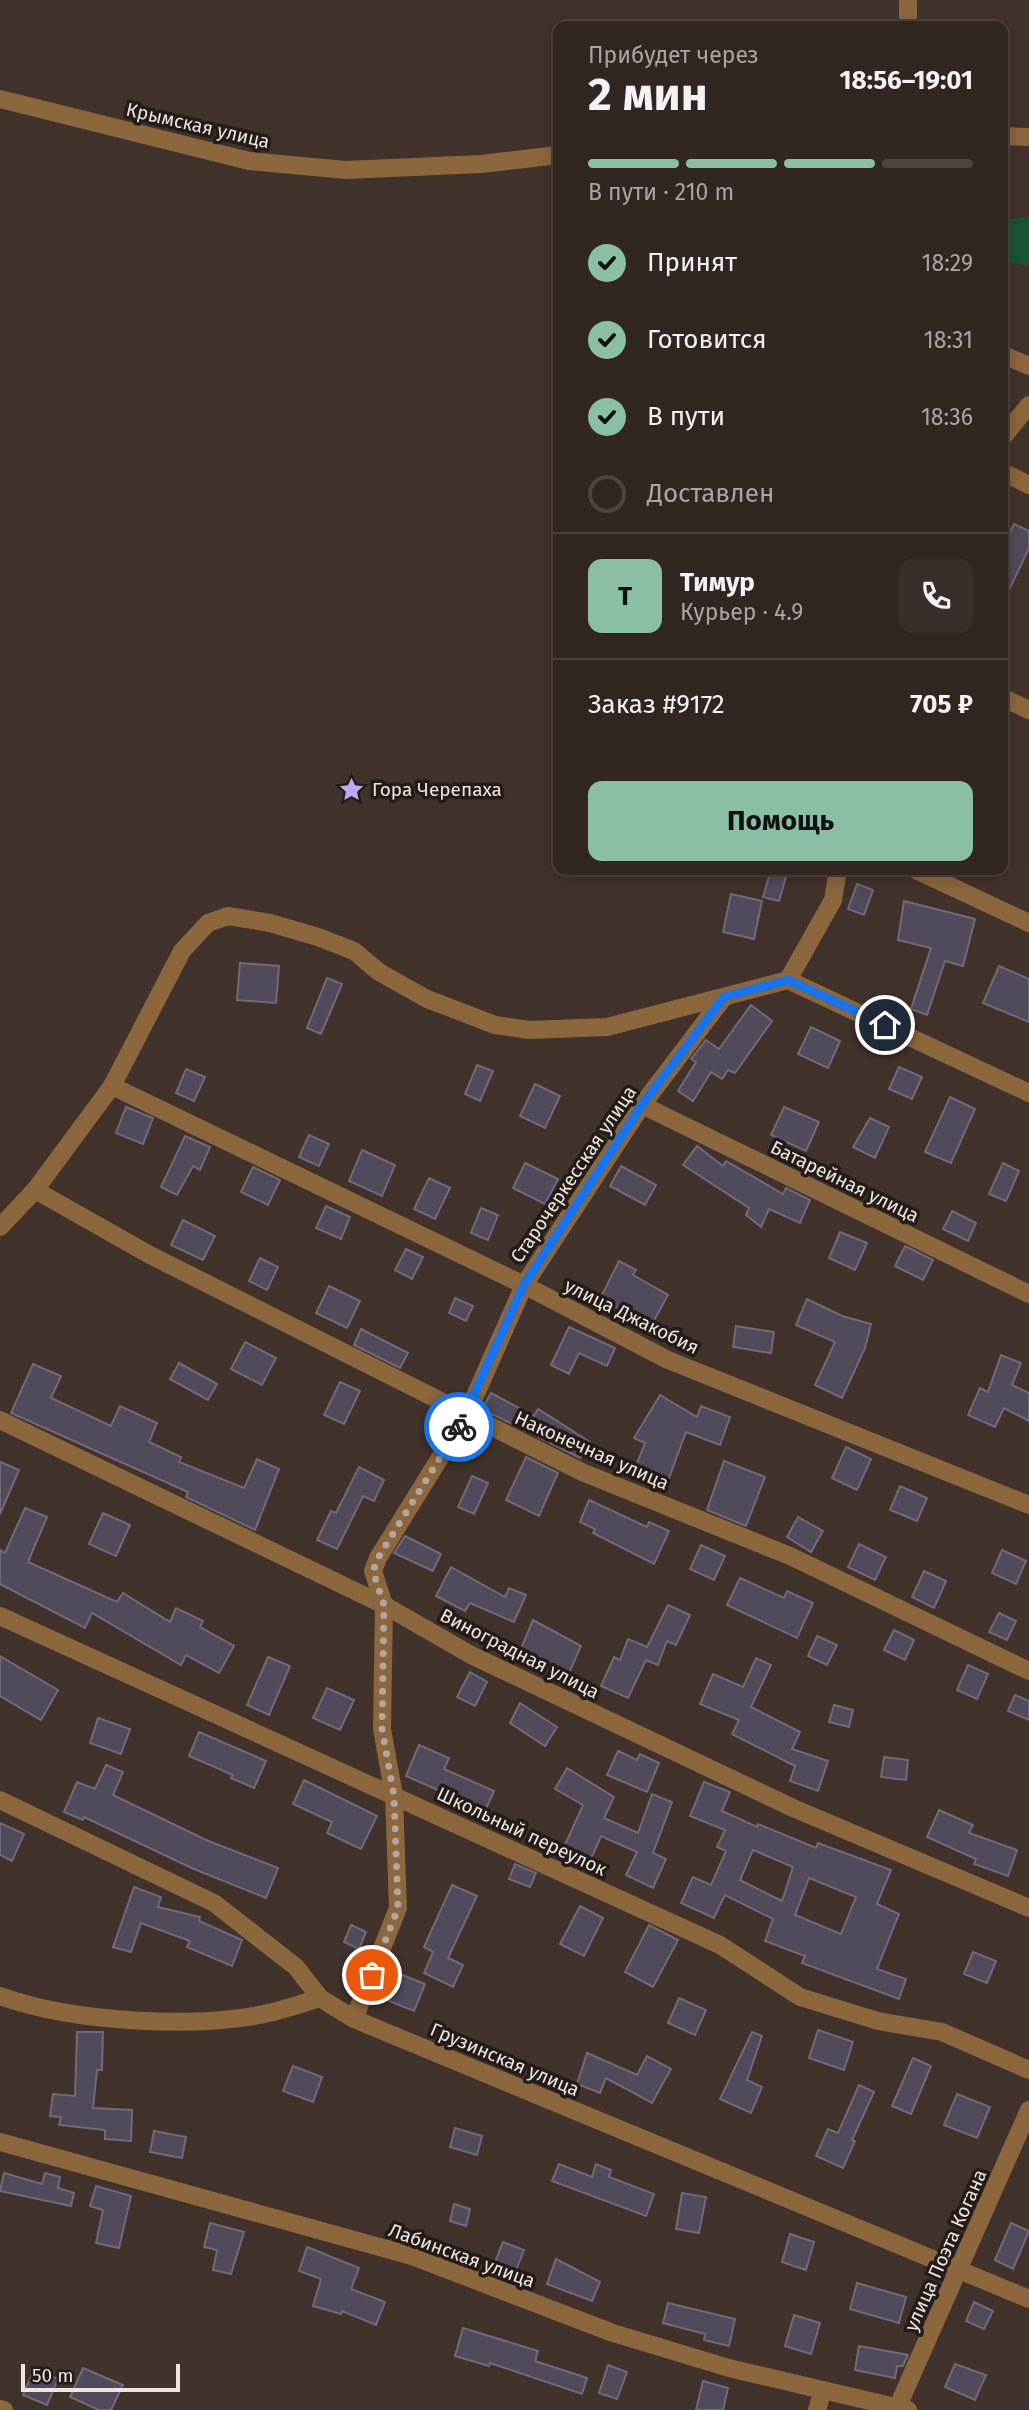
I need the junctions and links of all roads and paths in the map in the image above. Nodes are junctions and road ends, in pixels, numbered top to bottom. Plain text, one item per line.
1 (908, 0) edge
2 (908, 21) edge
3 (0, 99) edge
4 (1008, 136) edge
5 (1029, 137) edge
6 (553, 156) edge
7 (1008, 357) edge
8 (1029, 366) edge
9 (1029, 405) edge
10 (1008, 432) edge
11 (1008, 474) edge
12 (1029, 485) edge
13 (1008, 700) edge
14 (1029, 710) edge
15 (837, 875) edge
16 (927, 875) edge
17 (1029, 923) edge
18 (788, 980) junction
19 (724, 997) junction
20 (112, 1086) junction
21 (1029, 1093) edge
22 (642, 1105) junction
23 (36, 1190) junction
24 (0, 1227) edge
25 (524, 1285) junction
26 (1029, 1294) edge
27 (467, 1414) junction
28 (0, 1420) edge
29 (1029, 1506) edge
30 (384, 1605) junction
31 (0, 1616) edge
32 (1029, 1671) edge
33 (394, 1796) junction
34 (0, 1800) edge
35 (1029, 1908) edge
36 (0, 1996) edge
37 (320, 1998) junction
38 (354, 2019) junction
39 (1029, 2070) edge
40 (1029, 2110) edge
41 (0, 2142) edge
42 (961, 2270) junction
43 (1029, 2299) edge
44 (823, 2390) junction
45 (903, 2408) edge
46 (817, 2410) edge

1 - 2 street
3 - 6 street, Крымская улица
4 - 5 street
7 - 8 street
9 - 10 street
11 - 12 street
13 - 14 street
15 - 18 street
16 - 17 street
18 - 19 street
18 - 21 street
19 - 20 street
19 - 22 street, Старочеркесская улица
20 - 23 street
20 - 25 street, улица Джакобия
22 - 25 street, Старочеркесская улица
22 - 26 street, Батарейная улица
23 - 24 street
23 - 27 street, Наконечная улица
25 - 27 street, Старочеркесская улица
25 - 29 street, улица Джакобия
27 - 30 street, Старочеркесская улица
27 - 32 street, Наконечная улица
28 - 30 street, Виноградная улица
30 - 33 street, Старочеркесская улица
30 - 35 street, Виноградная улица
31 - 33 street, Школьный переулок
33 - 38 street, Старочеркесская улица
33 - 39 street, Школьный переулок
34 - 37 street, Грузинская улица
36 - 37 street
37 - 38 street, Грузинская улица
38 - 42 street, Грузинская улица
40 - 42 street, улица Поэта Когана
41 - 44 street, Лабинская улица
42 - 43 street, Грузинская улица
42 - 45 street, улица Поэта Когана
44 - 45 street, Лабинская улица
44 - 46 street

